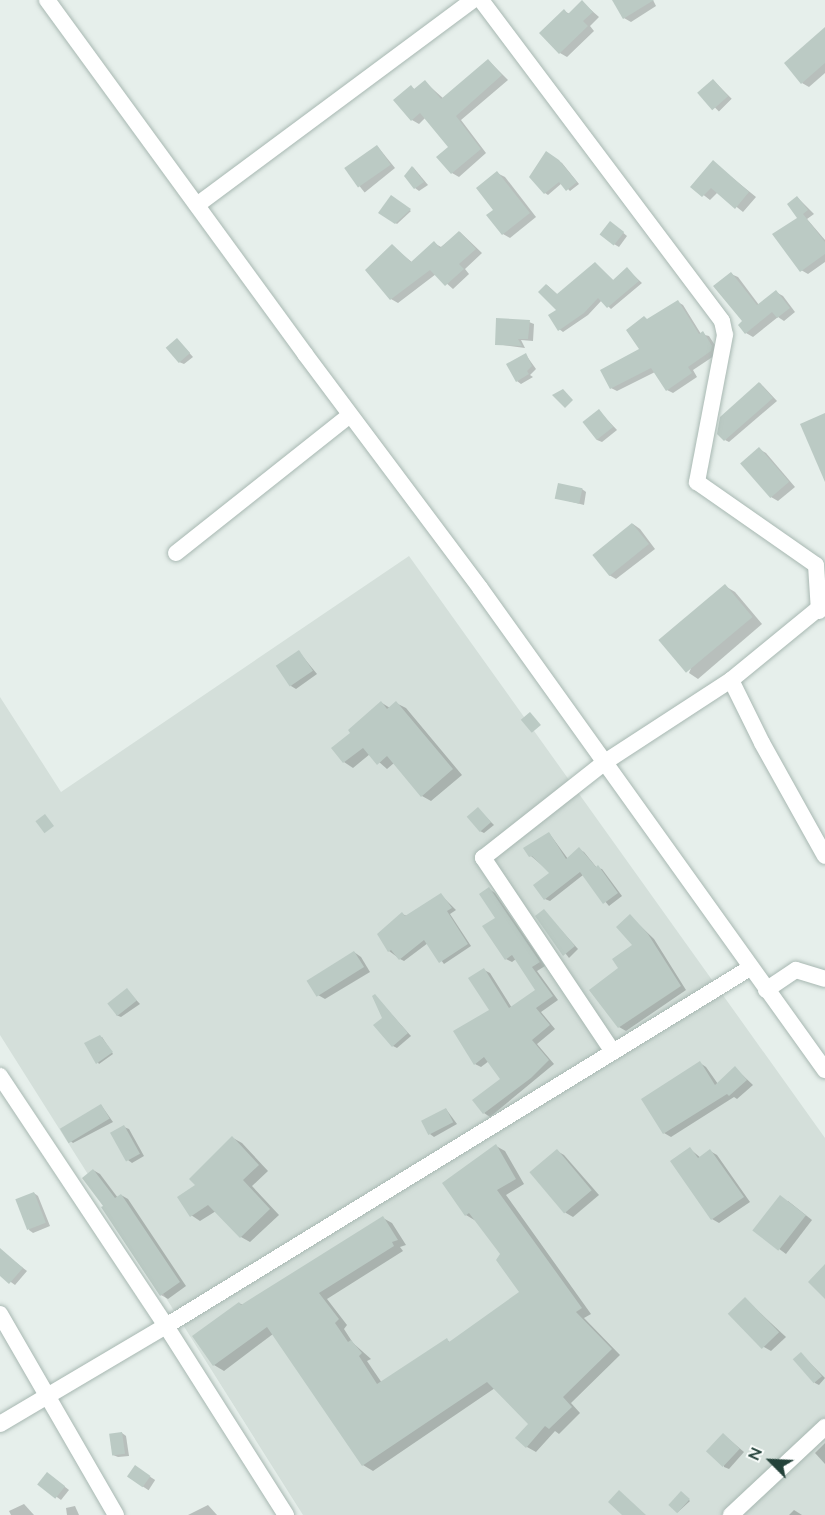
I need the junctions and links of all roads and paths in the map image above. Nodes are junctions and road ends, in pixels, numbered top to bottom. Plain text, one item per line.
1 (47, 0) edge
2 (473, 0) edge
3 (481, 0) edge
4 (197, 206) junction
5 (350, 415) junction
6 (176, 553) dead end
7 (823, 610) edge
8 (731, 680) junction
9 (605, 762) junction
10 (825, 856) edge
11 (750, 968) junction
12 (825, 979) edge
13 (765, 990) junction
14 (613, 1052) junction
15 (825, 1070) edge
16 (0, 1076) edge
17 (0, 1314) edge
18 (166, 1326) junction
19 (47, 1394) junction
20 (0, 1424) edge
21 (825, 1427) edge
22 (116, 1515) edge
23 (286, 1515) edge
24 (731, 1515) edge

1 - 4 street
2 - 4 street
3 - 7 street
4 - 5 street
5 - 6 street
5 - 9 street
7 - 8 street
8 - 9 street
8 - 10 street
9 - 11 street
9 - 14 street
11 - 13 street
11 - 14 street
12 - 13 street
13 - 15 street
14 - 18 street
16 - 18 street
17 - 19 street
18 - 19 street
18 - 23 street
19 - 20 street
19 - 22 street
21 - 24 street

